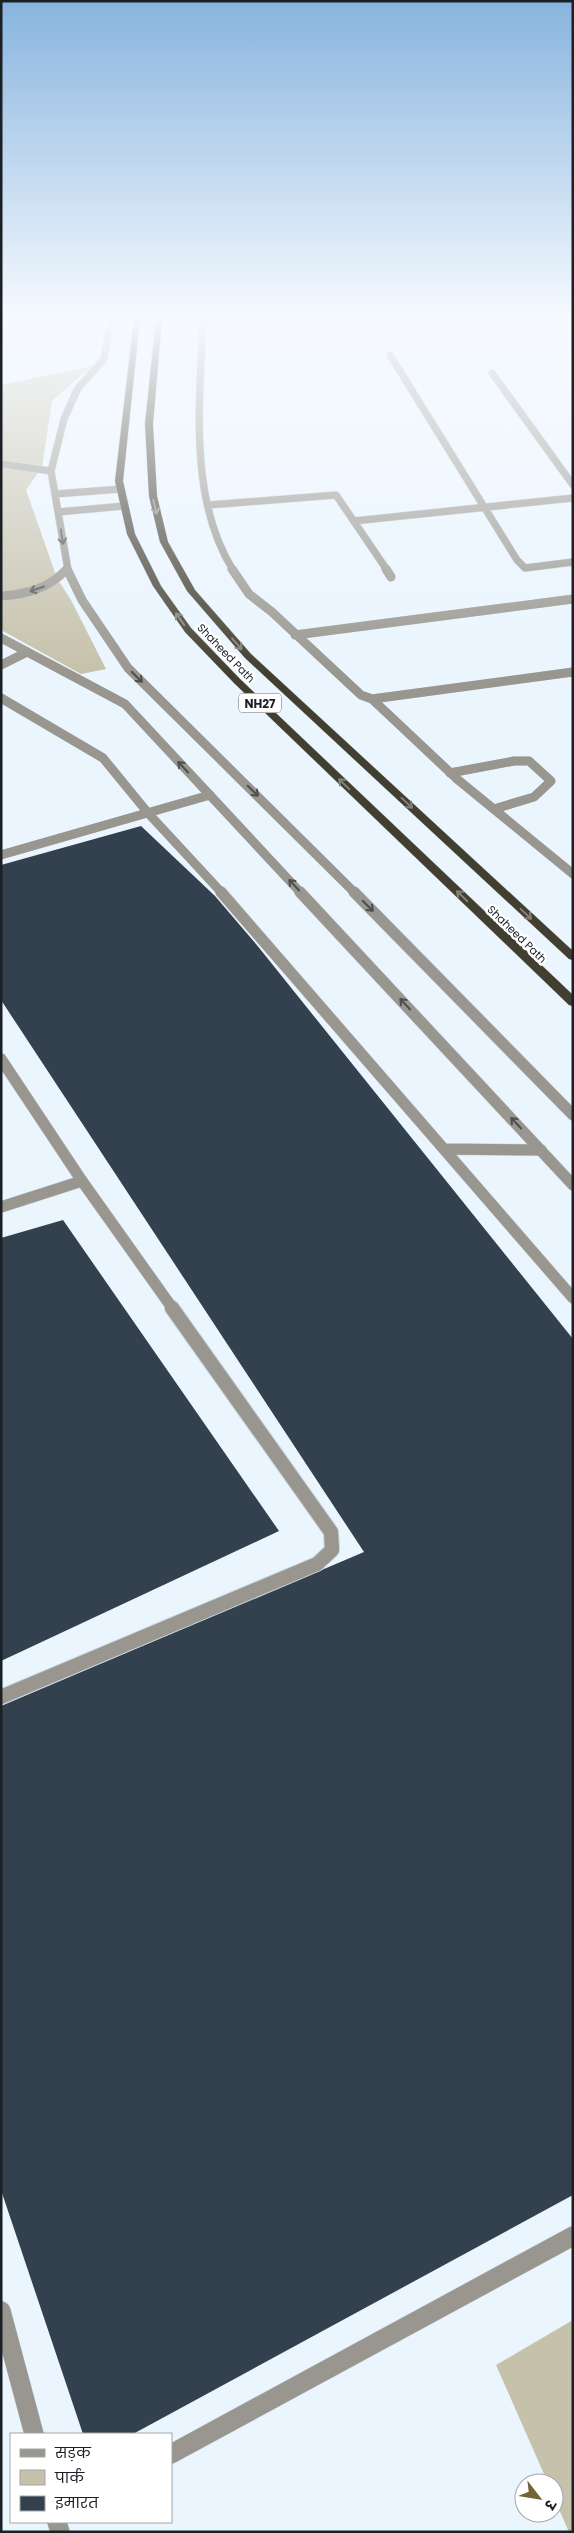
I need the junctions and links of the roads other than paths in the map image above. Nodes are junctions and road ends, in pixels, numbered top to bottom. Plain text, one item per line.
1 (59, 437) edge
2 (124, 437) edge
3 (150, 437) edge
4 (201, 437) edge
5 (441, 437) edge
6 (538, 437) edge
7 (1, 464) edge
8 (51, 471) junction
9 (573, 485) edge
10 (121, 489) junction
11 (55, 494) junction
12 (573, 498) edge
13 (209, 505) junction
14 (124, 506) junction
15 (485, 508) junction
16 (58, 512) junction
17 (354, 521) junction
18 (573, 562) edge
19 (67, 569) junction
20 (391, 578) dead end
21 (1, 596) edge
22 (573, 599) edge
23 (295, 635) junction
24 (1, 638) edge
25 (27, 652) junction
26 (1, 665) edge
27 (573, 672) edge
28 (1, 698) edge
29 (372, 699) junction
30 (450, 773) junction
31 (210, 795) junction
32 (494, 809) junction
33 (148, 813) junction
34 (1, 855) edge
35 (568, 866) edge
36 (573, 874) edge
37 (573, 957) edge
38 (573, 1002) edge
39 (1, 1059) edge
40 (573, 1115) edge
41 (444, 1149) junction
42 (541, 1150) junction
43 (82, 1180) junction
44 (573, 1184) edge
45 (1, 1207) edge
46 (573, 1298) edge
47 (1, 1697) edge
48 (573, 2236) edge
49 (1, 2311) edge
50 (34, 2433) edge
51 (172, 2453) edge

1 - 8 street
2 - 10 highway, Shaheed Path / NH27
3 -> 37 highway, Shaheed Path / NH27
4 - 13 street
5 - 15 street
6 - 9 street
7 - 8 street
8 - 11 street
10 - 11 street
10 - 14 highway, Shaheed Path / NH27
11 - 16 street
12 - 15 street
13 - 17 street
13 - 23 street
14 - 16 street
38 -> 14 highway, Shaheed Path / NH27
15 - 17 street
15 - 18 street
16 -> 19 street
17 - 20 street
19 -> 21 street
19 -> 40 street
22 - 23 street
23 - 29 street
24 - 25 street
25 - 26 street
31 -> 25 street
27 - 29 street
28 - 33 street
29 - 30 street
30 - 32 street
30 - 32 street
31 - 33 street
42 -> 31 street
32 - 35 street
33 - 34 street
33 - 41 street
35 - 36 street
39 - 43 street
41 - 42 street
41 - 46 street
42 - 44 street
43 - 45 street
43 - 47 street
48 - 51 street
49 - 50 street

